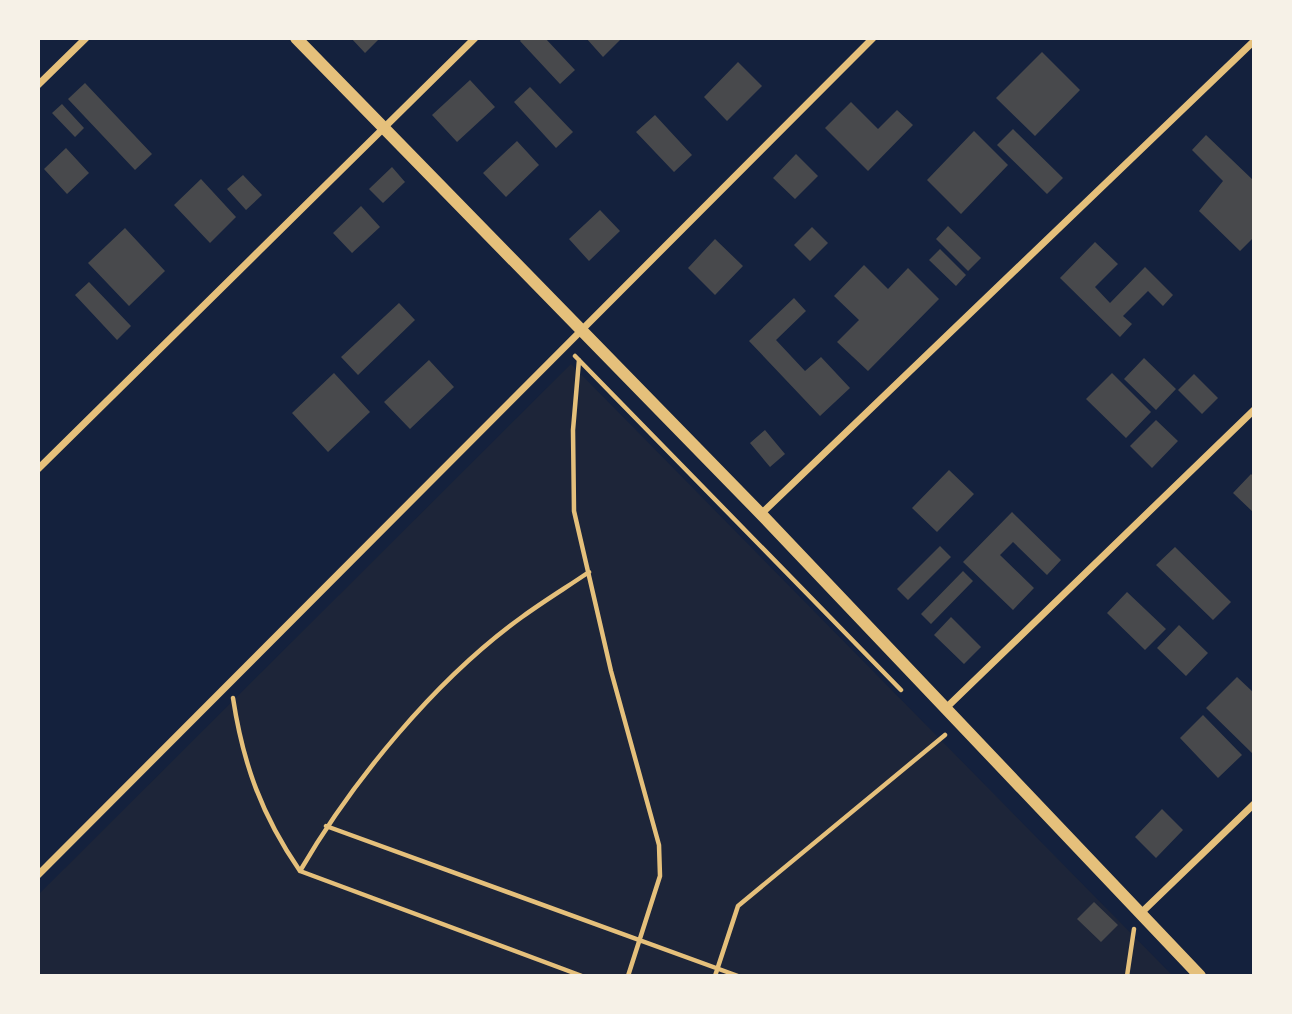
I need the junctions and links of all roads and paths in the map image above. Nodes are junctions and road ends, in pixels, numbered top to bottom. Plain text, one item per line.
1 (86, 38) edge
2 (296, 38) edge
3 (475, 38) edge
4 (873, 38) edge
5 (1254, 41) edge
6 (38, 85) edge
7 (384, 129) junction
8 (581, 328) junction
9 (565, 345) junction
10 (579, 360) junction
11 (1254, 410) edge
12 (38, 469) edge
13 (761, 514) junction
14 (589, 572) junction
15 (230, 680) junction
16 (907, 696) dead end
17 (946, 708) junction
18 (936, 725) dead end
19 (945, 735) junction
20 (955, 745) dead end
21 (1254, 804) edge
22 (326, 826) junction
23 (300, 872) junction
24 (38, 875) edge
25 (1140, 912) junction
26 (1125, 918) dead end
27 (1134, 928) junction
28 (1144, 937) dead end
29 (639, 940) junction
30 (718, 968) junction
31 (582, 975) edge
32 (628, 975) edge
33 (715, 975) edge
34 (738, 975) edge
35 (1127, 975) edge
36 (1200, 975) edge

1 - 6 street
2 - 7 street
3 - 7 street
4 - 8 street
5 - 13 street
7 - 8 street
7 - 12 street
8 - 9 street
8 - 13 street
9 - 10 path
9 - 15 street
10 - 14 path
10 - 16 path
11 - 17 street
13 - 17 street
14 - 22 path
14 - 29 path
15 - 23 path
15 - 24 street
17 - 25 street
18 - 19 path
19 - 20 path
19 - 30 path
21 - 25 street
22 - 23 path
22 - 29 path
23 - 31 path
25 - 36 street
26 - 27 path
27 - 28 path
27 - 35 path
29 - 30 path
29 - 32 path
30 - 33 path
30 - 34 path

